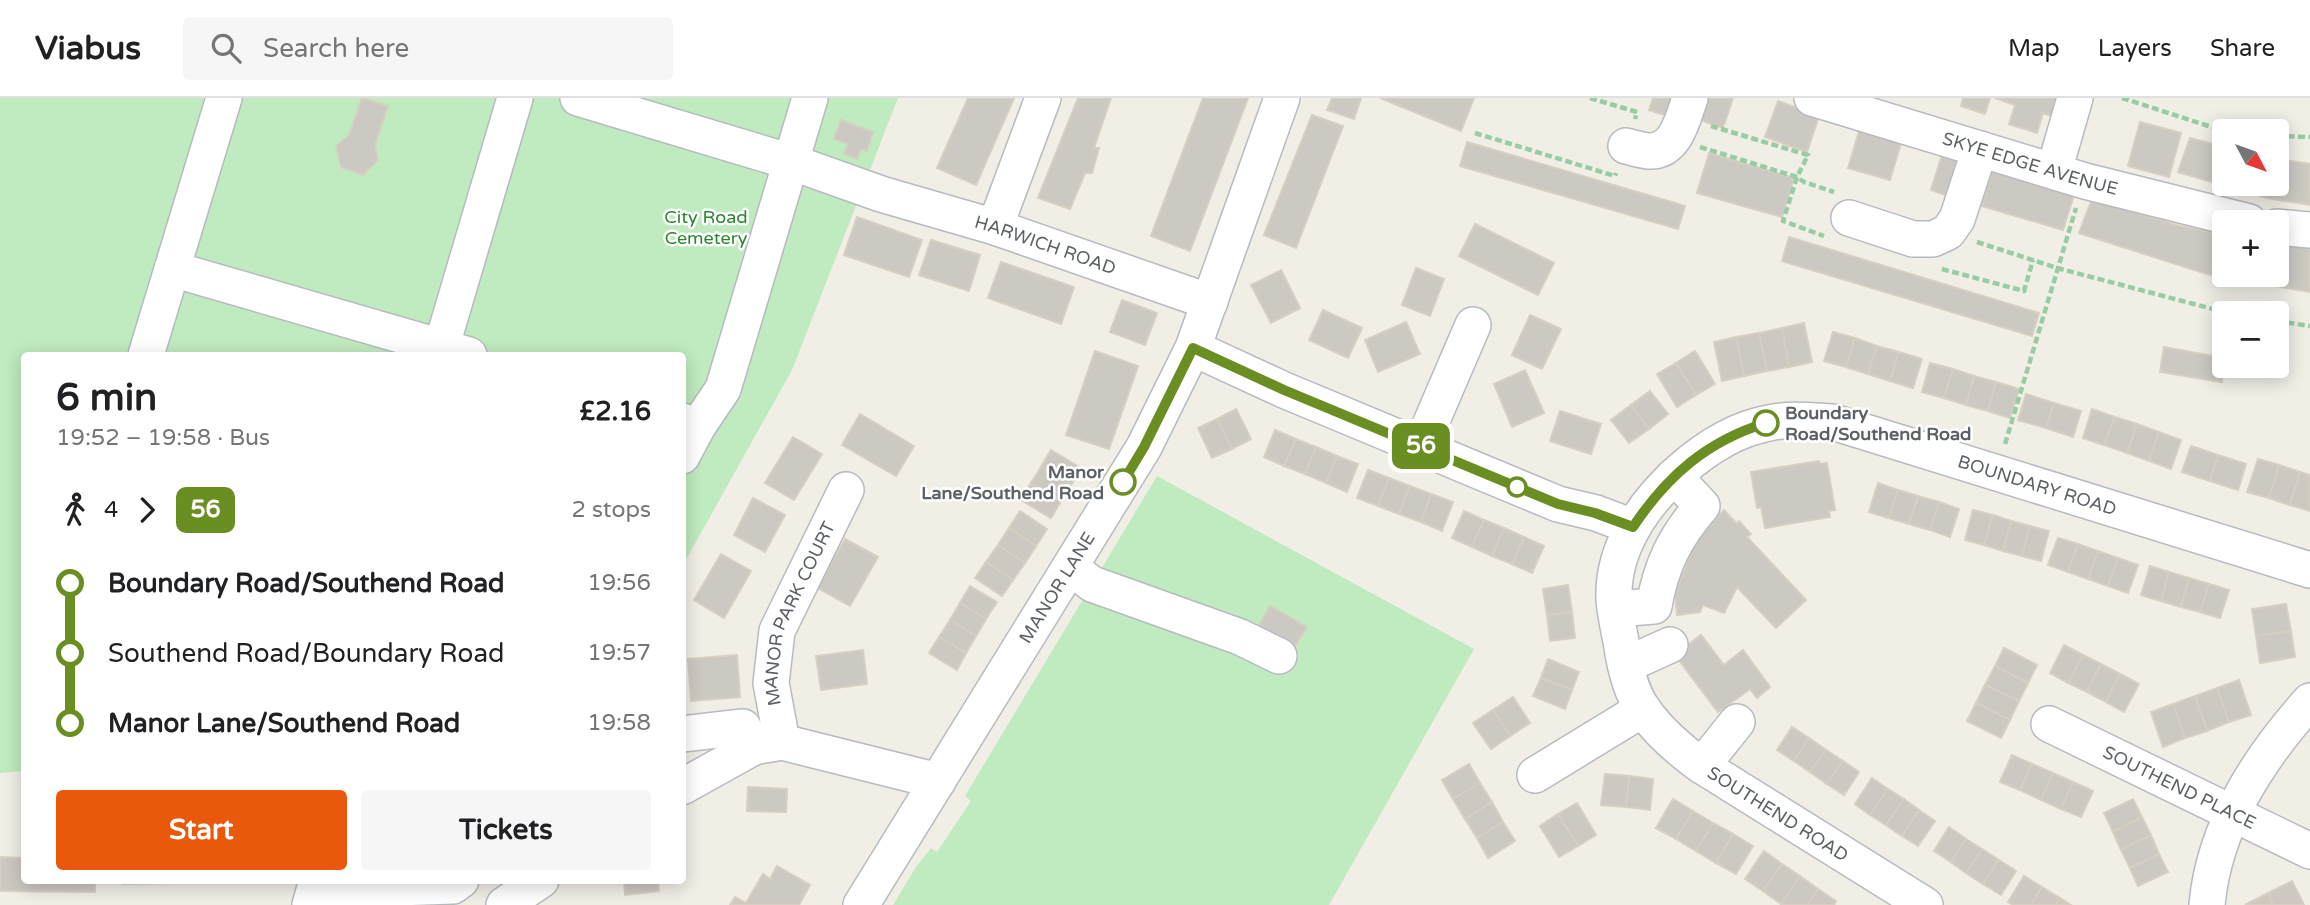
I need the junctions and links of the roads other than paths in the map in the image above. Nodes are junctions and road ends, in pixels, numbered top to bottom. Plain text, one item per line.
1 (224, 98) edge
2 (515, 98) edge
3 (578, 98) edge
4 (810, 98) edge
5 (1043, 98) edge
6 (1282, 98) edge
7 (1812, 98) edge
8 (2075, 98) edge
9 (1682, 118) edge
10 (1626, 146) road end
11 (1980, 149) junction
12 (791, 162) junction
13 (2070, 176) junction
14 (2212, 212) edge
15 (1849, 218) road end
16 (995, 227) junction
17 (2289, 228) edge
18 (2310, 230) edge
19 (172, 269) junction
20 (1210, 302) junction
21 (1474, 325) dead end
22 (1193, 348) junction
23 (147, 352) edge
24 (450, 352) edge
25 (688, 434) edge
26 (1422, 446) junction
27 (1674, 476) junction
28 (846, 490) dead end
29 (1633, 527) junction
30 (1070, 567) junction
31 (2310, 570) edge
32 (1616, 609) junction
33 (1670, 645) dead end
34 (1279, 656) dead end
35 (1626, 665) junction
36 (2310, 701) edge
37 (1643, 709) junction
38 (1737, 722) dead end
39 (2049, 724) dead end
40 (686, 734) edge
41 (768, 745) junction
42 (1702, 766) junction
43 (1535, 775) dead end
44 (938, 781) junction
45 (686, 785) edge
46 (2233, 812) junction
47 (2310, 851) edge
48 (456, 884) edge
49 (535, 884) edge
50 (310, 905) edge
51 (504, 905) edge
52 (861, 905) edge
53 (1925, 905) edge
54 (2207, 905) edge

1 - 19 street
2 - 24 street
3 - 12 street, HARWICH ROAD
4 - 12 street
5 - 16 street
6 - 20 street, MANOR LANE
7 - 11 street, SKYE EDGE AVENUE
8 - 13 street
9 - 10 street
11 - 13 street, SKYE EDGE AVENUE
11 - 15 street
12 - 16 street, HARWICH ROAD
12 - 25 street
13 - 14 street, SKYE EDGE AVENUE
16 - 20 street, HARWICH ROAD
17 - 18 street
19 - 23 street
19 - 24 street
20 - 22 street, MANOR LANE
21 - 26 street
22 - 26 street
22 - 30 street, MANOR LANE
26 - 29 street
27 - 29 street, BOUNDARY ROAD
27 - 31 street, BOUNDARY ROAD
27 - 32 street
28 - 41 street, MANOR PARK COURT
29 - 32 street, SOUTHEND ROAD
30 - 34 street
30 - 44 street, MANOR LANE
32 - 35 street, SOUTHEND ROAD
33 - 35 street
35 - 37 street, SOUTHEND ROAD
36 - 46 street
37 - 42 street, SOUTHEND ROAD
37 - 43 street
38 - 42 street
39 - 46 street, SOUTHEND PLACE
40 - 41 street
41 - 44 street
41 - 45 street
42 - 53 street, SOUTHEND ROAD
44 - 52 street, MANOR LANE
46 - 47 street, SOUTHEND PLACE
46 - 54 street
48 - 50 street
49 - 51 street

